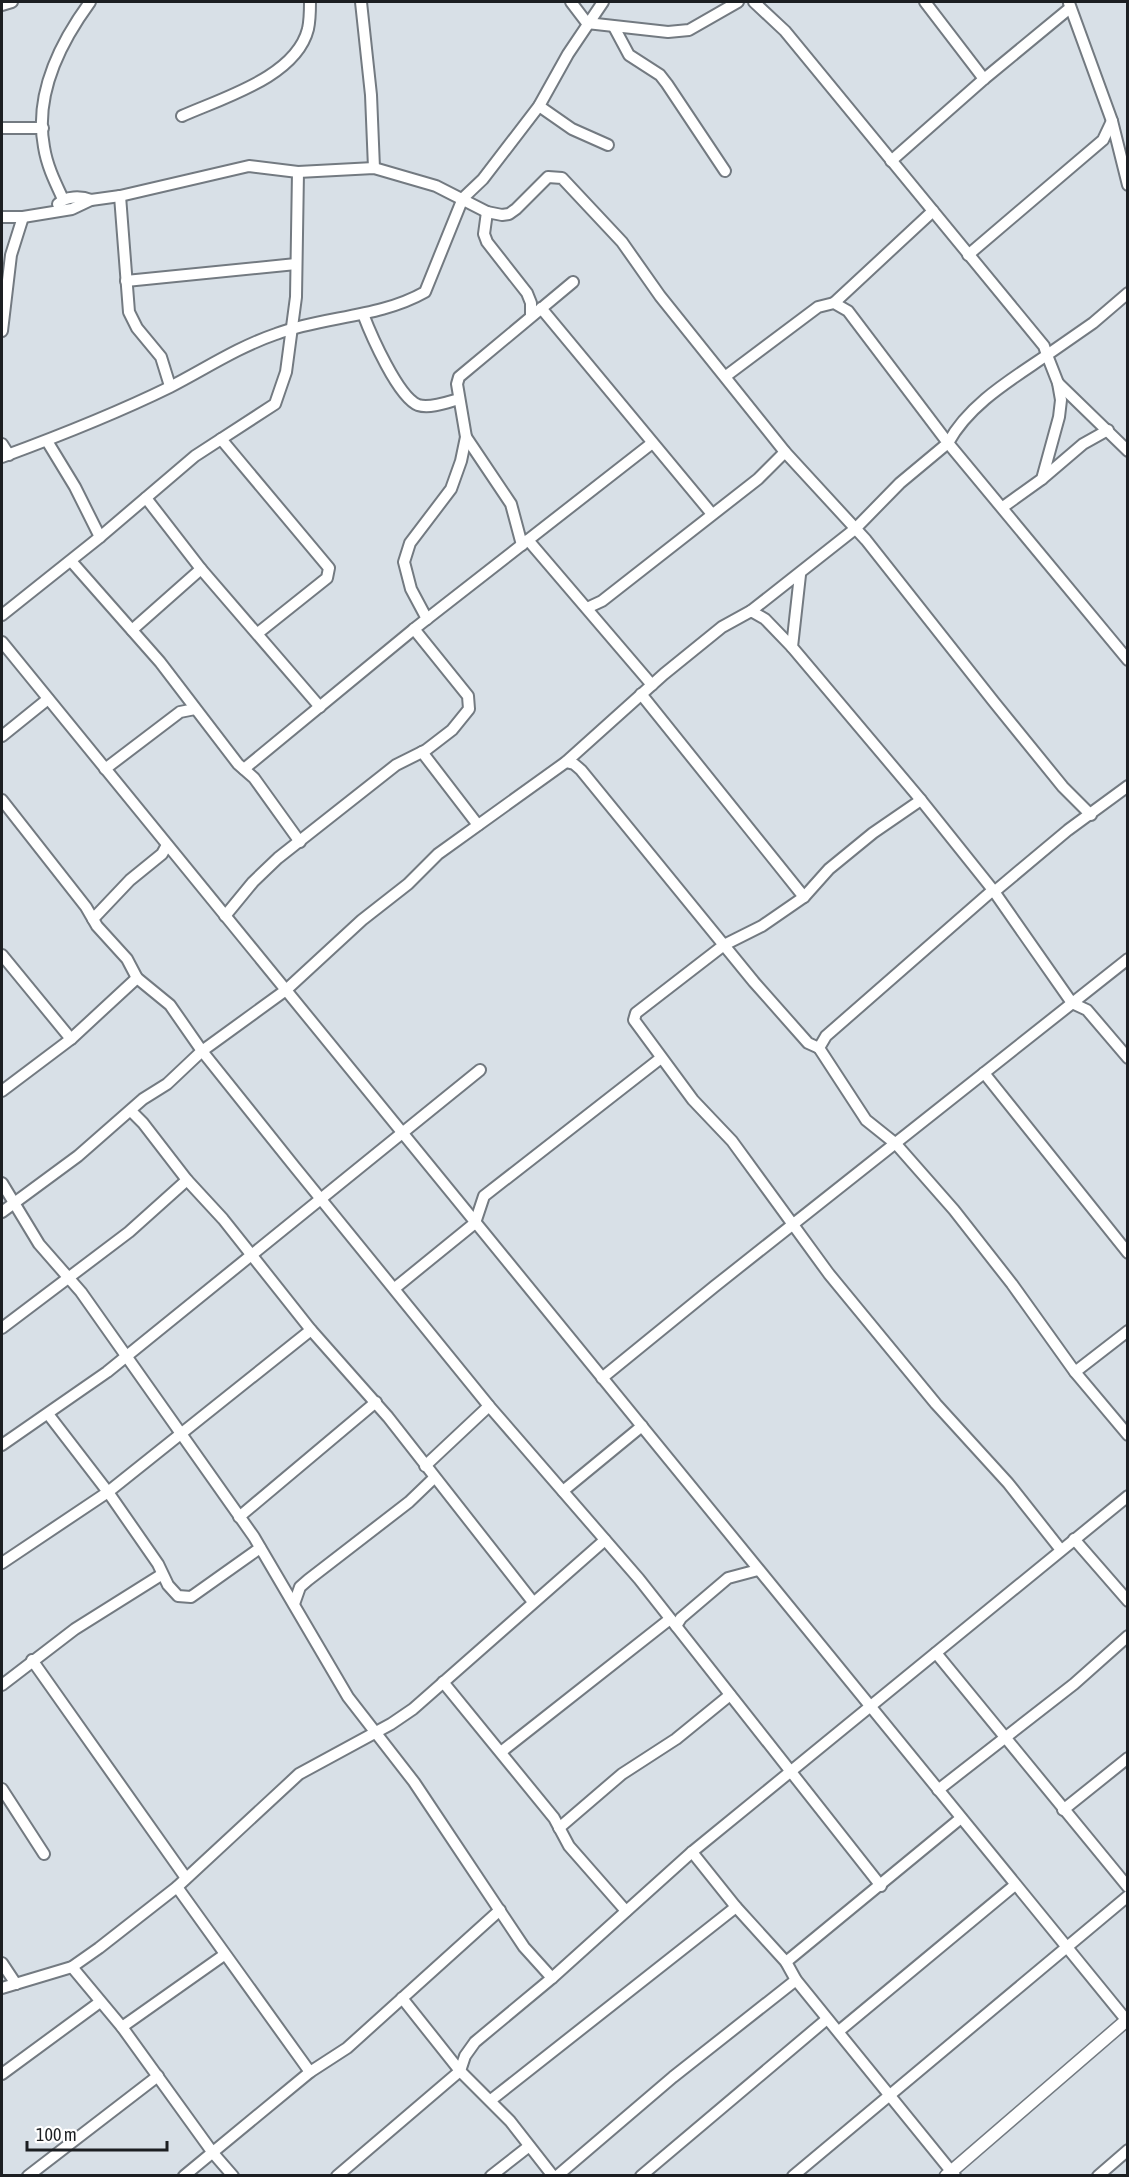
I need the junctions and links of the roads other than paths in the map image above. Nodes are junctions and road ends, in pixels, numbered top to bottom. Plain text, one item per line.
1 (12, 2) edge
2 (90, 2) edge
3 (310, 2) edge
4 (361, 2) edge
5 (571, 2) edge
6 (603, 2) edge
7 (738, 2) edge
8 (754, 2) edge
9 (925, 2) edge
10 (2, 5) edge
11 (1069, 5) edge
12 (587, 23) junction
13 (614, 27) junction
14 (984, 79) junction
15 (539, 106) junction
16 (182, 117) dead end
17 (1112, 121) junction
18 (2, 128) edge
19 (43, 128) junction
20 (1103, 140) junction
21 (1118, 144) junction
22 (608, 145) dead end
23 (891, 161) junction
24 (374, 168) junction
25 (725, 171) dead end
26 (298, 172) junction
27 (1128, 185) edge
28 (120, 196) junction
29 (463, 198) junction
30 (63, 199) junction
31 (91, 200) junction
32 (52, 211) junction
33 (933, 211) junction
34 (487, 212) junction
35 (2, 217) edge
36 (23, 217) junction
37 (968, 255) junction
38 (296, 264) junction
39 (126, 281) junction
40 (573, 282) dead end
41 (1127, 296) edge
42 (834, 303) junction
43 (541, 308) junction
44 (363, 314) junction
45 (531, 316) junction
46 (291, 329) junction
47 (2, 331) edge
48 (1047, 355) junction
49 (726, 376) junction
50 (1058, 383) junction
51 (170, 386) junction
52 (459, 399) junction
53 (1108, 430) junction
54 (466, 437) junction
55 (221, 439) junction
56 (47, 441) junction
57 (948, 443) junction
58 (2, 444) edge
59 (651, 444) junction
60 (1128, 451) edge
61 (785, 452) junction
62 (5, 456) edge
63 (1041, 479) junction
64 (146, 498) junction
65 (1003, 507) junction
66 (712, 514) junction
67 (855, 529) junction
68 (100, 537) junction
69 (525, 542) junction
70 (71, 561) junction
71 (201, 569) junction
72 (800, 575) junction
73 (586, 608) junction
74 (751, 611) junction
75 (2, 615) edge
76 (427, 619) junction
77 (414, 629) junction
78 (132, 630) junction
79 (258, 633) junction
80 (2, 642) edge
81 (792, 647) junction
82 (1128, 660) edge
83 (652, 685) junction
84 (641, 694) junction
85 (185, 696) junction
86 (48, 699) junction
87 (320, 707) junction
88 (195, 709) junction
89 (180, 712) junction
90 (2, 736) edge
91 (422, 752) junction
92 (566, 762) junction
93 (105, 769) junction
94 (244, 769) junction
95 (1128, 786) edge
96 (2, 800) edge
97 (921, 800) junction
98 (1090, 814) junction
99 (477, 825) junction
100 (300, 842) junction
101 (164, 849) junction
102 (994, 891) junction
103 (804, 897) junction
104 (225, 916) junction
105 (93, 919) junction
106 (724, 945) junction
107 (2, 955) edge
108 (1128, 959) edge
109 (137, 978) junction
110 (286, 990) junction
111 (1072, 1003) junction
112 (800, 1034) junction
113 (826, 1036) junction
114 (71, 1039) junction
115 (819, 1048) junction
116 (202, 1052) junction
117 (661, 1058) junction
118 (1128, 1058) edge
119 (480, 1070) dead end
120 (984, 1073) junction
121 (2, 1091) edge
122 (131, 1111) junction
123 (402, 1132) junction
124 (896, 1144) junction
125 (186, 1180) junction
126 (2, 1183) edge
127 (323, 1199) junction
128 (14, 1202) junction
129 (2, 1212) edge
130 (475, 1223) junction
131 (793, 1226) junction
132 (1128, 1253) edge
133 (252, 1255) junction
134 (69, 1279) junction
135 (394, 1288) junction
136 (2, 1328) edge
137 (311, 1330) junction
138 (1128, 1331) edge
139 (125, 1355) junction
140 (1075, 1372) junction
141 (602, 1378) junction
142 (376, 1402) junction
143 (489, 1406) junction
144 (48, 1414) junction
145 (642, 1426) junction
146 (1128, 1435) edge
147 (182, 1436) junction
148 (2, 1445) edge
149 (425, 1466) junction
150 (434, 1478) junction
151 (563, 1491) junction
152 (108, 1492) junction
153 (1128, 1496) edge
154 (239, 1517) junction
155 (1074, 1539) junction
156 (605, 1540) junction
157 (260, 1548) junction
158 (1061, 1550) junction
159 (2, 1563) edge
160 (758, 1570) junction
161 (161, 1575) junction
162 (284, 1587) junction
163 (300, 1587) junction
164 (1128, 1601) edge
165 (533, 1602) junction
166 (294, 1605) junction
167 (673, 1622) junction
168 (1128, 1636) edge
169 (936, 1653) junction
170 (32, 1660) junction
171 (443, 1682) junction
172 (2, 1685) edge
173 (730, 1695) junction
174 (870, 1707) junction
175 (375, 1733) junction
176 (1003, 1737) junction
177 (501, 1752) junction
178 (1128, 1758) edge
179 (790, 1772) junction
180 (2, 1790) edge
181 (938, 1790) junction
182 (1063, 1810) junction
183 (961, 1818) junction
184 (559, 1828) junction
185 (692, 1852) junction
186 (44, 1854) dead end
187 (186, 1878) junction
188 (1015, 1885) junction
189 (881, 1886) junction
190 (177, 1887) junction
191 (1128, 1887) edge
192 (1128, 1896) edge
193 (736, 1907) junction
194 (500, 1910) junction
195 (626, 1911) junction
196 (1066, 1947) junction
197 (224, 1955) junction
198 (786, 1962) junction
199 (2, 1963) edge
200 (72, 1966) junction
201 (552, 1978) junction
202 (796, 1980) junction
203 (16, 1984) junction
204 (2, 1988) edge
205 (402, 1998) junction
206 (100, 2002) junction
207 (827, 2019) junction
208 (1127, 2021) edge
209 (122, 2027) junction
210 (839, 2031) junction
211 (460, 2071) junction
212 (310, 2072) junction
213 (2, 2074) edge
214 (158, 2076) junction
215 (891, 2094) junction
216 (491, 2100) junction
217 (528, 2147) junction
218 (1128, 2150) edge
219 (213, 2153) junction
220 (951, 2174) edge
221 (28, 2175) edge
222 (184, 2175) edge
223 (232, 2175) edge
224 (337, 2175) edge
225 (491, 2175) edge
226 (555, 2175) edge
227 (641, 2175) edge
228 (793, 2175) edge
229 (1098, 2175) edge

1 - 10 street
2 - 19 street
3 - 16 street
4 - 24 street
5 - 12 street
6 - 12 street
7 - 13 street
8 - 23 street
9 - 14 street
11 - 14 street
11 - 17 street
12 - 13 street
12 - 15 street
13 - 25 street
14 - 23 street
15 - 22 street
15 - 29 street
17 - 20 street
17 - 21 street
18 - 19 street
19 - 30 street
20 - 21 street
20 - 37 street
21 - 27 street
23 - 33 street
24 - 26 street
24 - 29 street
26 - 28 street
26 - 38 street
28 - 31 street
28 - 39 street
29 - 34 street
29 - 44 street
30 - 31 street
30 - 32 street
31 - 32 street
32 - 36 street
33 - 37 street
33 - 42 street
34 - 45 street
34 - 49 street
35 - 36 street
36 - 47 street
37 - 48 street
38 - 39 street
38 - 46 street
39 - 51 street
40 - 43 street
41 - 48 street
42 - 49 street
42 - 57 street
43 - 45 street
43 - 59 street
44 - 46 street
44 - 52 street
45 - 52 street
46 - 51 street
46 - 55 street
48 - 50 street
48 - 57 street
49 - 61 street
50 - 53 street
50 - 63 street
51 - 56 street
52 - 54 street
53 - 60 street
53 - 63 street
54 - 69 street
54 - 76 street
55 - 64 street
55 - 79 street
56 - 62 street
56 - 68 street
57 - 65 street
57 - 67 street
58 - 62 street
59 - 66 street
59 - 69 street
61 - 66 street
61 - 67 street
63 - 65 street
64 - 68 street
64 - 71 street
65 - 82 street
66 - 73 street
67 - 72 street
67 - 98 street
68 - 70 street
69 - 73 street
69 - 76 street
70 - 75 street
70 - 78 street
71 - 78 street
71 - 79 street
72 - 74 street
72 - 81 street
73 - 83 street
74 - 81 street
74 - 83 street
76 - 77 street
77 - 87 street
77 - 91 street
78 - 85 street
79 - 87 street
80 - 86 street
81 - 97 street
83 - 84 street
84 - 92 street
84 - 103 street
85 - 88 street
85 - 89 street
86 - 90 street
86 - 93 street
87 - 94 street
88 - 89 street
88 - 94 street
89 - 93 street
91 - 99 street
91 - 100 street
92 - 99 street
92 - 106 street
93 - 101 street
94 - 100 street
95 - 98 street
96 - 105 street
97 - 102 street
97 - 103 street
98 - 102 street
99 - 110 street
100 - 104 street
101 - 104 street
101 - 105 street
102 - 111 street
102 - 113 street
103 - 106 street
104 - 110 street
105 - 109 street
106 - 112 street
106 - 117 street
107 - 114 street
108 - 111 street
109 - 114 street
109 - 116 street
110 - 116 street
110 - 123 street
111 - 118 street
111 - 120 street
112 - 113 street
112 - 115 street
113 - 115 street
114 - 121 street
115 - 124 street
116 - 122 street
116 - 127 street
117 - 130 street
117 - 131 street
119 - 123 street
120 - 124 street
120 - 132 street
122 - 125 street
122 - 128 street
123 - 127 street
123 - 130 street
124 - 131 street
124 - 140 street
125 - 133 street
125 - 134 street
126 - 128 street
127 - 133 street
127 - 135 street
128 - 129 street
128 - 134 street
130 - 135 street
130 - 141 street
131 - 141 street
131 - 158 street
133 - 137 street
133 - 139 street
134 - 136 street
134 - 139 street
135 - 143 street
137 - 142 street
137 - 147 street
138 - 140 street
139 - 144 street
139 - 147 street
140 - 146 street
141 - 145 street
142 - 149 street
142 - 154 street
143 - 149 street
143 - 151 street
144 - 148 street
144 - 152 street
145 - 151 street
145 - 160 street
147 - 152 street
147 - 154 street
149 - 150 street
150 - 163 street
150 - 165 street
151 - 156 street
152 - 159 street
152 - 161 street
153 - 155 street
154 - 157 street
155 - 158 street
155 - 164 street
156 - 165 street
156 - 167 street
157 - 161 street
157 - 162 street
158 - 169 street
160 - 167 street
160 - 174 street
161 - 170 street
162 - 163 street
162 - 166 street
163 - 166 street
165 - 171 street
166 - 175 street
167 - 173 street
167 - 177 street
168 - 176 street
169 - 174 street
169 - 176 street
170 - 172 street
170 - 187 street
171 - 175 street
171 - 177 street
173 - 179 street
173 - 184 street
174 - 179 street
174 - 181 street
175 - 187 street
175 - 194 street
176 - 181 street
176 - 182 street
177 - 184 street
178 - 182 street
179 - 185 street
179 - 189 street
180 - 186 street
181 - 183 street
182 - 191 street
183 - 188 street
183 - 189 street
184 - 195 street
185 - 193 street
185 - 195 street
187 - 190 street
188 - 196 street
188 - 210 street
189 - 198 street
190 - 197 street
190 - 200 street
192 - 196 street
193 - 198 street
193 - 216 street
194 - 201 street
194 - 205 street
195 - 201 street
196 - 208 street
196 - 215 street
197 - 209 street
197 - 212 street
198 - 202 street
199 - 203 street
200 - 203 street
200 - 206 street
201 - 211 street
202 - 207 street
202 - 226 street
203 - 204 street
205 - 211 street
205 - 212 street
206 - 209 street
206 - 213 street
207 - 210 street
207 - 227 street
208 - 220 street
209 - 214 street
210 - 215 street
211 - 216 street
211 - 224 street
212 - 219 street
214 - 219 street
214 - 221 street
215 - 220 street
215 - 228 street
216 - 217 street
217 - 225 street
217 - 226 street
218 - 229 street
219 - 222 street
219 - 223 street

